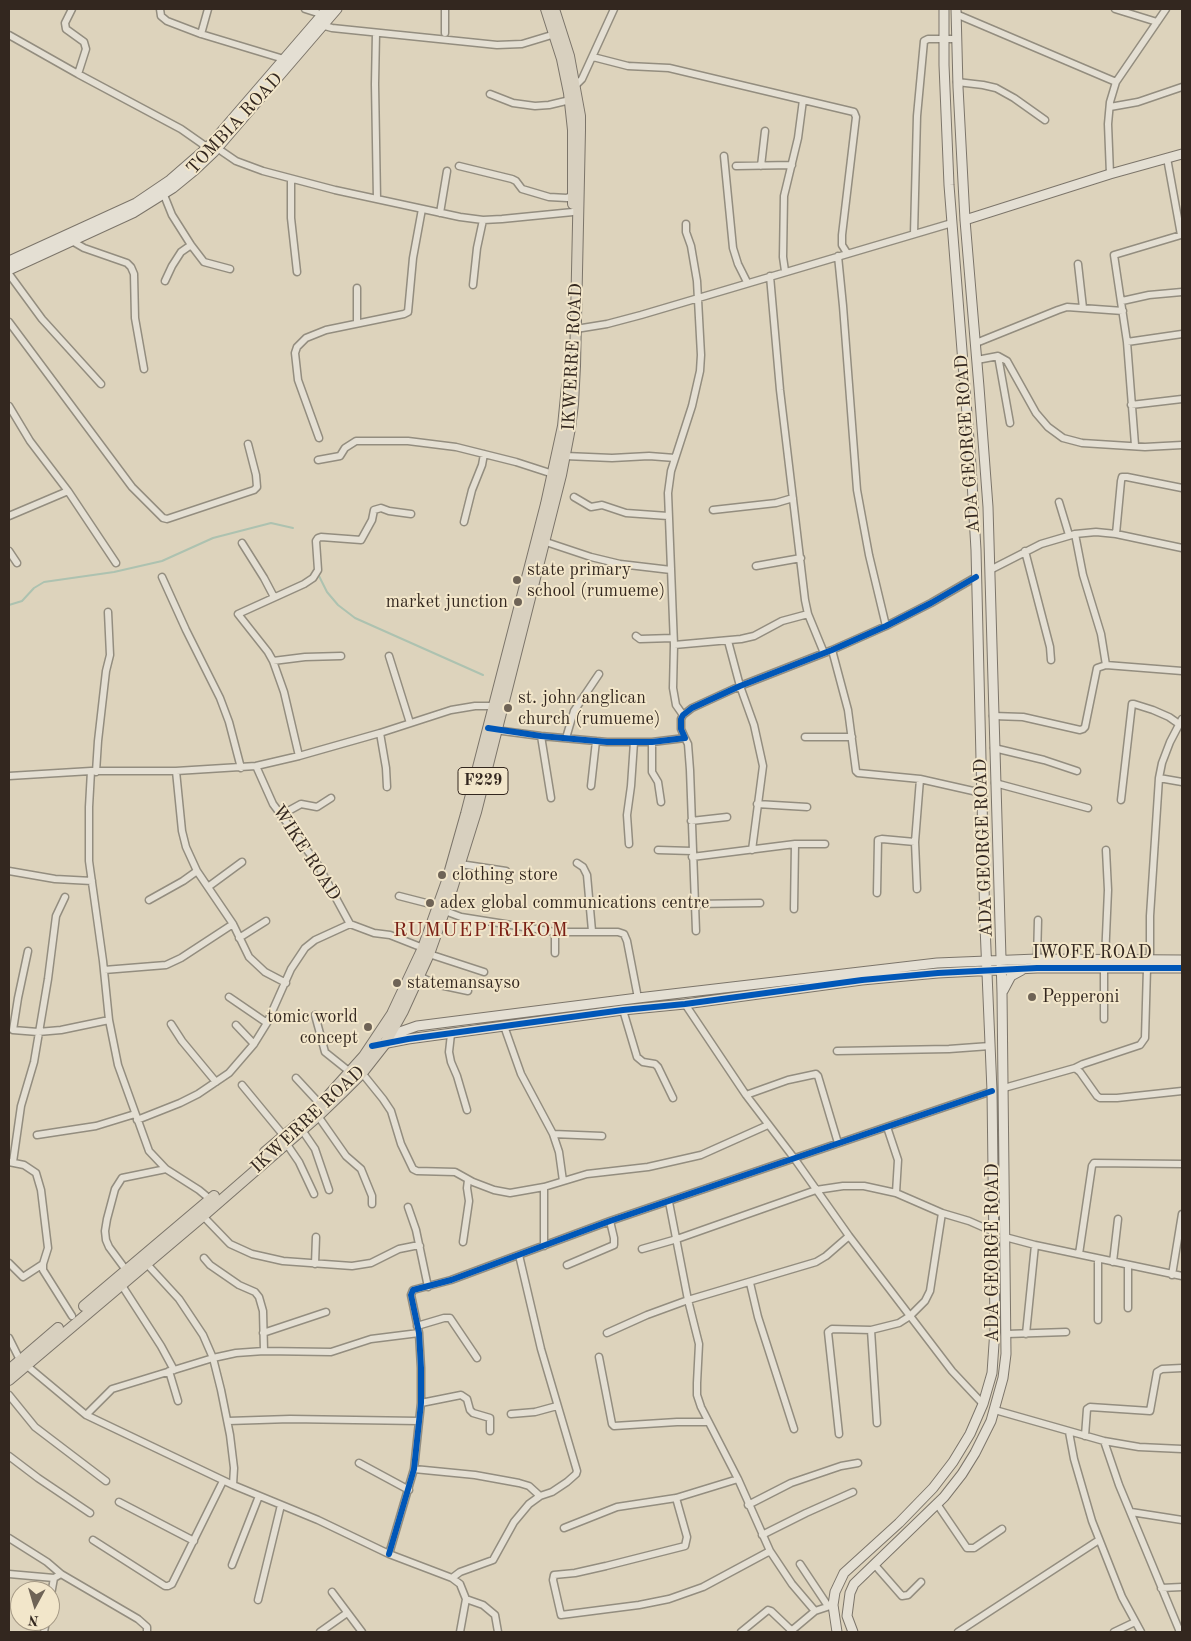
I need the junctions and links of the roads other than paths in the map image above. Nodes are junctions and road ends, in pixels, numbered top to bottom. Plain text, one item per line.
1 (72, 9) edge
2 (160, 9) edge
3 (208, 9) edge
4 (305, 9) edge
5 (337, 9) edge
6 (445, 9) edge
7 (546, 9) edge
8 (554, 9) edge
9 (614, 9) edge
10 (944, 9) edge
11 (1115, 9) edge
12 (1166, 9) edge
13 (956, 12) edge
14 (326, 14) edge
15 (1157, 22) junction
16 (320, 24) junction
17 (376, 33) junction
18 (445, 33) dead end
19 (9, 34) edge
20 (202, 34) junction
21 (554, 34) junction
22 (944, 39) junction
23 (957, 39) junction
24 (592, 57) junction
25 (289, 60) junction
26 (78, 74) junction
27 (958, 82) junction
28 (1116, 82) junction
29 (571, 87) junction
30 (1182, 87) edge
31 (490, 94) dead end
32 (570, 100) junction
33 (802, 100) junction
34 (1110, 107) junction
35 (1045, 120) dead end
36 (765, 131) dead end
37 (213, 149) junction
38 (1182, 154) edge
39 (724, 156) dead end
40 (1167, 158) junction
41 (792, 165) junction
42 (459, 166) dead end
43 (736, 166) dead end
44 (761, 166) junction
45 (447, 171) dead end
46 (1110, 174) junction
47 (291, 179) junction
48 (164, 195) junction
49 (572, 195) junction
50 (377, 199) junction
51 (422, 209) junction
52 (573, 212) junction
53 (440, 213) junction
54 (483, 220) junction
55 (964, 220) junction
56 (952, 222) junction
57 (686, 224) dead end
58 (914, 234) junction
59 (72, 241) junction
60 (191, 246) junction
61 (846, 253) junction
62 (838, 256) junction
63 (9, 260) edge
64 (1078, 264) dead end
65 (230, 269) dead end
66 (9, 270) edge
67 (785, 271) junction
68 (297, 272) dead end
69 (9, 274) edge
70 (770, 276) junction
71 (165, 282) dead end
72 (747, 282) junction
73 (473, 285) dead end
74 (356, 288) dead end
75 (1182, 292) edge
76 (698, 297) junction
77 (1122, 301) junction
78 (1083, 308) junction
79 (1123, 311) junction
80 (9, 322) edge
81 (357, 323) junction
82 (576, 329) junction
83 (1182, 334) edge
84 (1127, 342) junction
85 (976, 343) junction
86 (998, 356) junction
87 (977, 360) junction
88 (144, 369) dead end
89 (101, 384) dead end
90 (1182, 399) edge
91 (1131, 405) junction
92 (9, 406) edge
93 (1010, 423) dead end
94 (319, 438) dead end
95 (248, 444) dead end
96 (1182, 445) edge
97 (1135, 446) junction
98 (484, 454) junction
99 (565, 456) junction
100 (675, 458) junction
101 (318, 460) dead end
102 (553, 474) junction
103 (1182, 488) edge
104 (68, 491) junction
105 (574, 497) dead end
106 (793, 498) junction
107 (1059, 502) dead end
108 (713, 510) dead end
109 (411, 514) dead end
110 (9, 516) edge
111 (668, 516) junction
112 (464, 522) dead end
113 (1116, 534) junction
114 (1072, 535) junction
115 (543, 541) junction
116 (242, 543) dead end
117 (1182, 548) edge
118 (9, 551) edge
119 (1025, 551) junction
120 (801, 558) junction
121 (17, 563) dead end
122 (116, 563) dead end
123 (756, 566) dead end
124 (671, 570) junction
125 (990, 570) junction
126 (162, 577) dead end
127 (976, 577) junction
128 (274, 596) junction
129 (108, 612) dead end
130 (808, 614) junction
131 (886, 626) junction
132 (636, 636) dead end
133 (728, 641) junction
134 (673, 642) junction
135 (832, 650) junction
136 (824, 653) junction
137 (342, 656) dead end
138 (389, 656) dead end
139 (273, 660) junction
140 (1052, 660) dead end
141 (1106, 665) junction
142 (1182, 671) edge
143 (599, 674) dead end
144 (740, 686) junction
145 (498, 706) junction
146 (683, 715) junction
147 (993, 716) junction
148 (1181, 722) edge
149 (410, 723) junction
150 (492, 729) junction
151 (380, 733) junction
152 (541, 736) junction
153 (805, 737) dead end
154 (566, 738) junction
155 (684, 738) junction
156 (852, 738) junction
157 (596, 741) junction
158 (634, 742) junction
159 (652, 742) junction
160 (994, 748) junction
161 (299, 756) junction
162 (256, 766) junction
163 (241, 768) junction
164 (93, 771) junction
165 (176, 771) junction
166 (1077, 771) dead end
167 (9, 776) edge
168 (1159, 778) junction
169 (920, 779) junction
170 (1182, 782) edge
171 (995, 783) junction
172 (591, 786) dead end
173 (387, 787) dead end
174 (982, 793) junction
175 (331, 798) dead end
176 (551, 798) dead end
177 (1121, 800) dead end
178 (661, 802) dead end
179 (757, 804) junction
180 (807, 807) dead end
181 (1088, 808) dead end
182 (280, 815) junction
183 (727, 817) dead end
184 (691, 821) junction
185 (916, 842) junction
186 (630, 844) dead end
187 (795, 844) junction
188 (825, 844) dead end
189 (658, 850) dead end
190 (752, 850) junction
191 (1106, 850) dead end
192 (692, 854) junction
193 (242, 862) dead end
194 (577, 863) dead end
195 (460, 864) junction
196 (9, 870) edge
197 (197, 871) junction
198 (506, 871) dead end
199 (92, 881) junction
200 (208, 887) junction
201 (917, 889) dead end
202 (877, 893) dead end
203 (399, 896) dead end
204 (65, 897) dead end
205 (149, 900) dead end
206 (760, 903) dead end
207 (694, 904) junction
208 (441, 908) junction
209 (794, 909) dead end
210 (1038, 920) dead end
211 (266, 921) dead end
212 (233, 924) junction
213 (350, 924) junction
214 (592, 931) junction
215 (696, 931) dead end
216 (555, 932) junction
217 (239, 938) junction
218 (28, 950) dead end
219 (426, 951) junction
220 (554, 953) dead end
221 (1037, 959) junction
222 (1001, 960) junction
223 (1182, 960) edge
224 (1104, 963) junction
225 (1148, 964) junction
226 (988, 965) junction
227 (1026, 968) junction
228 (1182, 968) edge
229 (104, 970) junction
230 (1001, 970) junction
231 (967, 971) junction
232 (484, 972) dead end
233 (419, 976) junction
234 (286, 983) junction
235 (988, 985) junction
236 (468, 991) dead end
237 (1002, 993) junction
238 (230, 997) dead end
239 (638, 998) junction
240 (685, 1004) junction
241 (623, 1010) junction
242 (398, 1013) junction
243 (315, 1015) dead end
244 (1104, 1018) dead end
245 (109, 1020) junction
246 (267, 1023) junction
247 (171, 1024) dead end
248 (236, 1025) dead end
249 (417, 1026) junction
250 (504, 1026) junction
251 (38, 1032) junction
252 (391, 1032) junction
253 (451, 1034) junction
254 (408, 1039) junction
255 (254, 1044) junction
256 (384, 1044) junction
257 (372, 1046) junction
258 (990, 1046) junction
259 (837, 1051) dead end
260 (1075, 1068) junction
261 (350, 1072) junction
262 (362, 1073) junction
263 (296, 1078) dead end
264 (216, 1082) junction
265 (242, 1085) dead end
266 (1004, 1088) junction
267 (992, 1091) junction
268 (1182, 1091) edge
269 (746, 1095) junction
270 (672, 1098) dead end
271 (321, 1105) junction
272 (467, 1110) dead end
273 (318, 1116) junction
274 (136, 1117) junction
275 (768, 1125) junction
276 (887, 1127) junction
277 (302, 1130) junction
278 (553, 1134) junction
279 (37, 1135) dead end
280 (602, 1136) dead end
281 (285, 1140) junction
282 (838, 1143) junction
283 (794, 1158) junction
284 (11, 1162) edge
285 (1182, 1164) edge
286 (166, 1169) junction
287 (468, 1180) junction
288 (563, 1181) junction
289 (544, 1187) junction
290 (328, 1190) dead end
291 (816, 1190) junction
292 (896, 1193) junction
293 (314, 1194) dead end
294 (211, 1200) junction
295 (669, 1202) junction
296 (372, 1204) dead end
297 (408, 1207) dead end
298 (942, 1213) junction
299 (1182, 1214) edge
300 (202, 1216) junction
301 (1118, 1219) dead end
302 (610, 1222) junction
303 (994, 1232) junction
304 (849, 1236) junction
305 (316, 1237) dead end
306 (1005, 1237) junction
307 (677, 1239) junction
308 (463, 1242) dead end
309 (1035, 1245) junction
310 (420, 1246) junction
311 (544, 1246) junction
312 (642, 1249) dead end
313 (1079, 1254) junction
314 (519, 1255) junction
315 (204, 1258) dead end
316 (1098, 1259) junction
317 (1113, 1262) junction
318 (9, 1263) edge
319 (146, 1263) junction
320 (43, 1264) junction
321 (315, 1264) junction
322 (567, 1265) dead end
323 (1128, 1266) junction
324 (126, 1270) junction
325 (1172, 1275) junction
326 (1182, 1276) edge
327 (750, 1283) junction
328 (121, 1284) junction
329 (428, 1287) junction
330 (688, 1300) junction
331 (1128, 1308) dead end
332 (326, 1312) dead end
333 (72, 1316) junction
334 (910, 1316) junction
335 (1098, 1320) dead end
336 (418, 1329) junction
337 (871, 1330) junction
338 (1066, 1332) dead end
339 (263, 1333) junction
340 (607, 1333) dead end
341 (56, 1334) junction
342 (1007, 1334) junction
343 (1026, 1334) junction
344 (9, 1338) edge
345 (264, 1352) junction
346 (598, 1356) dead end
347 (213, 1358) junction
348 (477, 1358) dead end
349 (23, 1363) junction
350 (1182, 1368) edge
351 (9, 1370) edge
352 (172, 1370) junction
353 (9, 1380) edge
354 (9, 1395) edge
355 (178, 1401) dead end
356 (421, 1403) junction
357 (983, 1404) junction
358 (557, 1406) junction
359 (995, 1410) junction
360 (512, 1414) dead end
361 (86, 1415) junction
362 (228, 1421) junction
363 (419, 1421) junction
364 (708, 1422) junction
365 (877, 1423) dead end
366 (794, 1428) dead end
367 (490, 1431) dead end
368 (1070, 1432) junction
369 (839, 1434) dead end
370 (1085, 1436) junction
371 (1104, 1441) junction
372 (1182, 1449) edge
373 (9, 1456) edge
374 (359, 1463) dead end
375 (858, 1463) dead end
376 (414, 1469) junction
377 (738, 1479) junction
378 (223, 1480) junction
379 (106, 1481) dead end
380 (233, 1485) junction
381 (409, 1490) junction
382 (853, 1492) dead end
383 (259, 1496) junction
384 (540, 1496) junction
385 (676, 1498) junction
386 (119, 1502) dead end
387 (937, 1504) junction
388 (281, 1505) junction
389 (748, 1505) junction
390 (1132, 1512) junction
391 (90, 1513) dead end
392 (1182, 1520) edge
393 (564, 1528) dead end
394 (1002, 1529) dead end
395 (762, 1536) junction
396 (9, 1538) edge
397 (93, 1540) dead end
398 (1099, 1540) junction
399 (194, 1541) junction
400 (770, 1551) junction
401 (389, 1554) junction
402 (800, 1564) dead end
403 (874, 1564) junction
404 (232, 1565) dead end
405 (9, 1574) edge
406 (61, 1574) junction
407 (54, 1578) junction
408 (452, 1578) junction
409 (53, 1581) edge
410 (921, 1582) dead end
411 (1182, 1586) edge
412 (1161, 1588) junction
413 (332, 1592) dead end
414 (466, 1599) junction
415 (258, 1600) dead end
416 (830, 1606) junction
417 (815, 1611) junction
418 (347, 1613) junction
419 (1135, 1622) junction
420 (791, 1631) edge
421 (147, 1632) edge
422 (320, 1632) edge
423 (362, 1632) edge
424 (460, 1632) edge
425 (498, 1632) edge
426 (741, 1632) edge
427 (837, 1632) edge
428 (853, 1632) edge
429 (958, 1632) edge
430 (1114, 1632) edge
431 (1141, 1632) edge
432 (1180, 1632) edge

1 - 26 street
2 - 20 street
3 - 20 street
4 - 14 street
5 - 14 main road, TOMBIA ROAD
6 - 18 street
7 - 21 main road, IKWERRE ROAD / F229
8 - 29 main road, IKWERRE ROAD / F229
9 - 24 street
10 - 22 main road, ADA GEORGE ROAD
11 - 15 street
12 - 15 street
13 - 23 main road, ADA GEORGE ROAD
13 - 28 street
14 - 16 main road, TOMBIA ROAD
15 - 28 street
16 - 17 street
16 - 25 main road, TOMBIA ROAD
17 - 21 street
17 - 50 street
19 - 26 street
20 - 25 street
21 - 29 main road, IKWERRE ROAD / F229
22 - 23 street
22 - 56 main road, ADA GEORGE ROAD
22 - 58 street
23 - 27 main road, ADA GEORGE ROAD
24 - 29 street
24 - 33 street
25 - 37 main road, TOMBIA ROAD
26 - 37 street
27 - 35 street
27 - 55 main road, ADA GEORGE ROAD
28 - 34 street
29 - 32 main road, IKWERRE ROAD / F229
29 - 82 main road, IKWERRE ROAD / F229
30 - 34 street
31 - 32 street
32 - 49 main road, IKWERRE ROAD / F229
33 - 41 street
33 - 61 street
34 - 46 street
36 - 44 street
37 - 47 street
37 - 48 main road, TOMBIA ROAD
37 - 63 main road, TOMBIA ROAD
38 - 40 main road
39 - 72 street
40 - 46 main road
40 - 77 street
41 - 44 street
41 - 67 street
42 - 49 street
43 - 44 street
45 - 53 street
46 - 55 main road
47 - 50 street
47 - 68 street
48 - 59 main road, TOMBIA ROAD
48 - 60 street
49 - 52 main road, IKWERRE ROAD / F229
50 - 51 street
51 - 53 street
51 - 81 street
52 - 54 street
52 - 102 main road, IKWERRE ROAD / F229
53 - 54 street
54 - 73 street
55 - 85 main road, ADA GEORGE ROAD
56 - 58 street
56 - 127 main road, ADA GEORGE ROAD
57 - 76 street
58 - 61 street
59 - 66 main road, TOMBIA ROAD
59 - 88 street
60 - 65 street
60 - 71 street
61 - 62 street
62 - 67 street
62 - 131 street
64 - 78 street
67 - 70 street
69 - 89 street
70 - 72 street
70 - 106 street
72 - 76 street
74 - 81 street
75 - 77 street
76 - 82 street
76 - 100 street
77 - 79 street
78 - 79 street
78 - 85 street
79 - 84 street
80 - 95 street
81 - 94 street
82 - 99 main road, IKWERRE ROAD / F229
83 - 84 street
84 - 91 street
85 - 87 main road, ADA GEORGE ROAD
86 - 87 street
86 - 93 street
86 - 97 street
87 - 125 main road, ADA GEORGE ROAD
90 - 91 street
91 - 97 street
92 - 104 street
96 - 97 street
98 - 101 street
98 - 102 street
98 - 112 street
99 - 100 street
99 - 115 main road, IKWERRE ROAD / F229
100 - 111 street
102 - 145 main road, IKWERRE ROAD / F229
103 - 113 street
104 - 110 street
104 - 122 street
105 - 111 street
106 - 108 street
106 - 120 street
107 - 114 street
109 - 128 street
111 - 124 street
113 - 114 street
113 - 117 street
114 - 119 street
114 - 141 street
115 - 124 street
115 - 145 main road, IKWERRE ROAD / F229
116 - 128 street
118 - 121 street
119 - 125 street
119 - 140 street
120 - 123 street
120 - 130 street
124 - 134 street
125 - 147 main road, ADA GEORGE ROAD
126 - 163 street
127 - 131 street
127 - 174 main road, ADA GEORGE ROAD
128 - 139 street
129 - 164 street
130 - 133 street
130 - 136 street
131 - 135 street
132 - 134 street
133 - 134 street
133 - 144 street
134 - 146 street
135 - 136 street
135 - 156 street
136 - 144 street
137 - 139 street
138 - 149 street
139 - 161 street
141 - 142 street
141 - 147 street
143 - 154 street
144 - 146 street
144 - 179 street
145 - 149 street
145 - 150 main road, IKWERRE ROAD / F229
146 - 155 street
147 - 160 main road, ADA GEORGE ROAD
148 - 168 street
148 - 177 street
149 - 151 street
150 - 152 street
150 - 195 main road, IKWERRE ROAD / F229
150 - 208 main road, IKWERRE ROAD / F229
151 - 161 street
151 - 173 street
152 - 154 street
152 - 176 street
153 - 156 street
154 - 157 street
155 - 159 street
155 - 184 street
156 - 169 street
157 - 158 street
157 - 172 street
158 - 159 street
158 - 186 street
159 - 178 street
160 - 166 street
160 - 171 main road, ADA GEORGE ROAD
161 - 162 street
162 - 163 street
162 - 182 street, WIKE ROAD
163 - 165 street
164 - 165 street
164 - 167 street
164 - 199 street
165 - 197 street
168 - 170 street
168 - 225 street
169 - 174 street
169 - 185 street
171 - 181 street
171 - 222 main road, ADA GEORGE ROAD
174 - 226 main road, ADA GEORGE ROAD
175 - 182 street
179 - 180 street
179 - 190 street
182 - 213 street, WIKE ROAD
183 - 184 street
184 - 192 street
185 - 201 street
185 - 202 street
187 - 188 street
187 - 190 street
187 - 209 street
189 - 192 street
190 - 192 street
191 - 224 street
192 - 207 street
193 - 200 street
194 - 214 street
195 - 198 street
195 - 208 main road, IKWERRE ROAD / F229
196 - 199 street
197 - 200 street
197 - 205 street
199 - 229 street
200 - 212 street
203 - 208 street
204 - 251 street
206 - 207 street
207 - 215 street
208 - 216 street
208 - 219 main road, IKWERRE ROAD / F229
210 - 221 street
211 - 217 street
212 - 217 street
212 - 229 street
213 - 219 street
213 - 234 street
214 - 216 street
214 - 239 street
216 - 220 street
217 - 234 street
218 - 251 street
219 - 232 street
219 - 233 main road, IKWERRE ROAD / F229
219 - 242 main road, IKWERRE ROAD / F229
221 - 222 main road, IWOFE ROAD
221 - 224 main road, IWOFE ROAD
222 - 226 main road, IWOFE ROAD
222 - 230 main road, ADA GEORGE ROAD
223 - 225 main road, IWOFE ROAD
224 - 225 main road, IWOFE ROAD
224 - 227 main road, IWOFE ROAD
224 - 244 street
225 - 228 main road, IWOFE ROAD
225 - 260 street
226 - 230 main road, IWOFE ROAD
226 - 231 main road
226 - 235 main road, ADA GEORGE ROAD
226 - 239 main road
227 - 230 main road, IWOFE ROAD
227 - 237 main road
229 - 245 street
230 - 237 main road, ADA GEORGE ROAD
231 - 235 main road
231 - 240 main road
233 - 236 street
233 - 242 main road, IKWERRE ROAD / F229
234 - 246 street
235 - 258 main road, ADA GEORGE ROAD
237 - 266 main road, ADA GEORGE ROAD
238 - 246 street
239 - 249 main road
240 - 241 main road
240 - 269 street
241 - 250 main road
241 - 270 street
242 - 249 main road
242 - 252 main road, IKWERRE ROAD / F229
243 - 261 street
245 - 251 street
245 - 274 street
246 - 255 street
247 - 264 street
248 - 255 street
249 - 252 main road
250 - 253 main road
250 - 278 street
251 - 284 street
252 - 254 main road
252 - 256 main road, IKWERRE ROAD / F229
252 - 257 main road, IKWERRE ROAD / F229
253 - 254 main road
253 - 272 street
254 - 256 main road
255 - 264 street
256 - 257 main road
256 - 262 main road, IKWERRE ROAD / F229
257 - 261 main road, IKWERRE ROAD / F229
258 - 259 street
258 - 267 main road, ADA GEORGE ROAD
260 - 266 street
260 - 268 street
261 - 271 main road, IKWERRE ROAD / F229
262 - 273 main road, IKWERRE ROAD / F229
262 - 287 street
263 - 271 street
264 - 274 street
265 - 281 street
266 - 306 main road, ADA GEORGE ROAD
267 - 276 street
267 - 303 main road, ADA GEORGE ROAD
269 - 275 street
269 - 282 street
271 - 281 main road, IKWERRE ROAD / F229
273 - 277 main road, IKWERRE ROAD / F229
273 - 296 street
274 - 279 street
274 - 286 street
275 - 283 street
275 - 288 street
276 - 282 street
276 - 292 street
277 - 281 main road, IKWERRE ROAD / F229
277 - 290 street
278 - 280 street
278 - 288 street
281 - 293 street
281 - 294 main road, IKWERRE ROAD / F229
281 - 300 main road, IKWERRE ROAD / F229
282 - 283 street
283 - 291 street
283 - 295 street
284 - 320 street
285 - 313 street
286 - 294 street
286 - 324 street
287 - 289 street
287 - 308 street
288 - 289 street
289 - 311 street
291 - 292 street
291 - 304 street
291 - 307 street
292 - 298 street
294 - 324 main road, IKWERRE ROAD / F229
295 - 302 street
295 - 307 street
297 - 310 street
298 - 303 street
298 - 334 street
299 - 325 street
300 - 319 main road, IKWERRE ROAD / F229
300 - 321 street
301 - 317 street
302 - 311 street
302 - 322 street
303 - 357 main road, ADA GEORGE ROAD
304 - 327 street
304 - 334 street
305 - 321 street
306 - 309 street
306 - 342 main road, ADA GEORGE ROAD
307 - 312 street
307 - 330 street
309 - 313 street
309 - 343 street
310 - 321 street
310 - 329 street
311 - 314 street
313 - 316 street
314 - 329 street
314 - 358 street
315 - 339 street
316 - 317 street
316 - 335 street
317 - 323 street
318 - 320 street
319 - 328 main road, IKWERRE ROAD / F229
319 - 347 street
320 - 333 street
323 - 325 street
323 - 331 street
324 - 333 main road, IKWERRE ROAD / F229
325 - 326 street
327 - 330 street
327 - 366 street
328 - 341 main road, IKWERRE ROAD / F229
328 - 352 street
329 - 336 street
330 - 340 street
330 - 364 street
332 - 339 street
333 - 341 main road, IKWERRE ROAD / F229
334 - 337 street
334 - 357 street
336 - 345 street
336 - 348 street
336 - 356 street
337 - 365 street
337 - 369 street
338 - 343 street
339 - 345 street
341 - 349 main road, IKWERRE ROAD / F229
342 - 343 street
342 - 359 main road, ADA GEORGE ROAD
344 - 349 street
345 - 347 street
346 - 364 street
347 - 352 street
347 - 362 street
349 - 351 main road, IKWERRE ROAD / F229
349 - 353 main road, IKWERRE ROAD / F229
349 - 361 street
350 - 370 street
352 - 355 street
352 - 361 street
354 - 379 street
356 - 363 street
356 - 367 street
357 - 416 main road, ADA GEORGE ROAD
358 - 360 street
358 - 384 street
359 - 368 street
359 - 387 main road, ADA GEORGE ROAD
361 - 378 street
362 - 363 street
362 - 380 street
363 - 376 street
364 - 377 street
368 - 370 street
368 - 398 street
370 - 371 street
371 - 372 street
371 - 390 street
373 - 391 street
374 - 381 street
375 - 389 street
376 - 381 street
376 - 384 street
377 - 385 street
377 - 389 street
378 - 380 street
378 - 399 street
380 - 383 street
381 - 401 street
382 - 395 street
383 - 388 street
383 - 404 street
384 - 408 street
385 - 393 street
385 - 400 street
386 - 399 street
387 - 394 street
387 - 403 main road, ADA GEORGE ROAD
388 - 401 street
388 - 415 street
389 - 395 street
390 - 392 street
390 - 412 street
395 - 400 street
396 - 406 street
397 - 399 street
398 - 419 street
398 - 429 street
400 - 417 street
401 - 408 street
402 - 416 street
403 - 410 street
403 - 428 main road, ADA GEORGE ROAD
405 - 407 street
406 - 407 street
406 - 421 street
407 - 409 street
408 - 414 street
411 - 412 street
412 - 432 street
413 - 418 street
414 - 424 street
414 - 425 street
416 - 417 street
416 - 427 main road, ADA GEORGE ROAD
417 - 420 street
418 - 422 street
418 - 423 street
419 - 430 street
419 - 431 street
420 - 426 street

